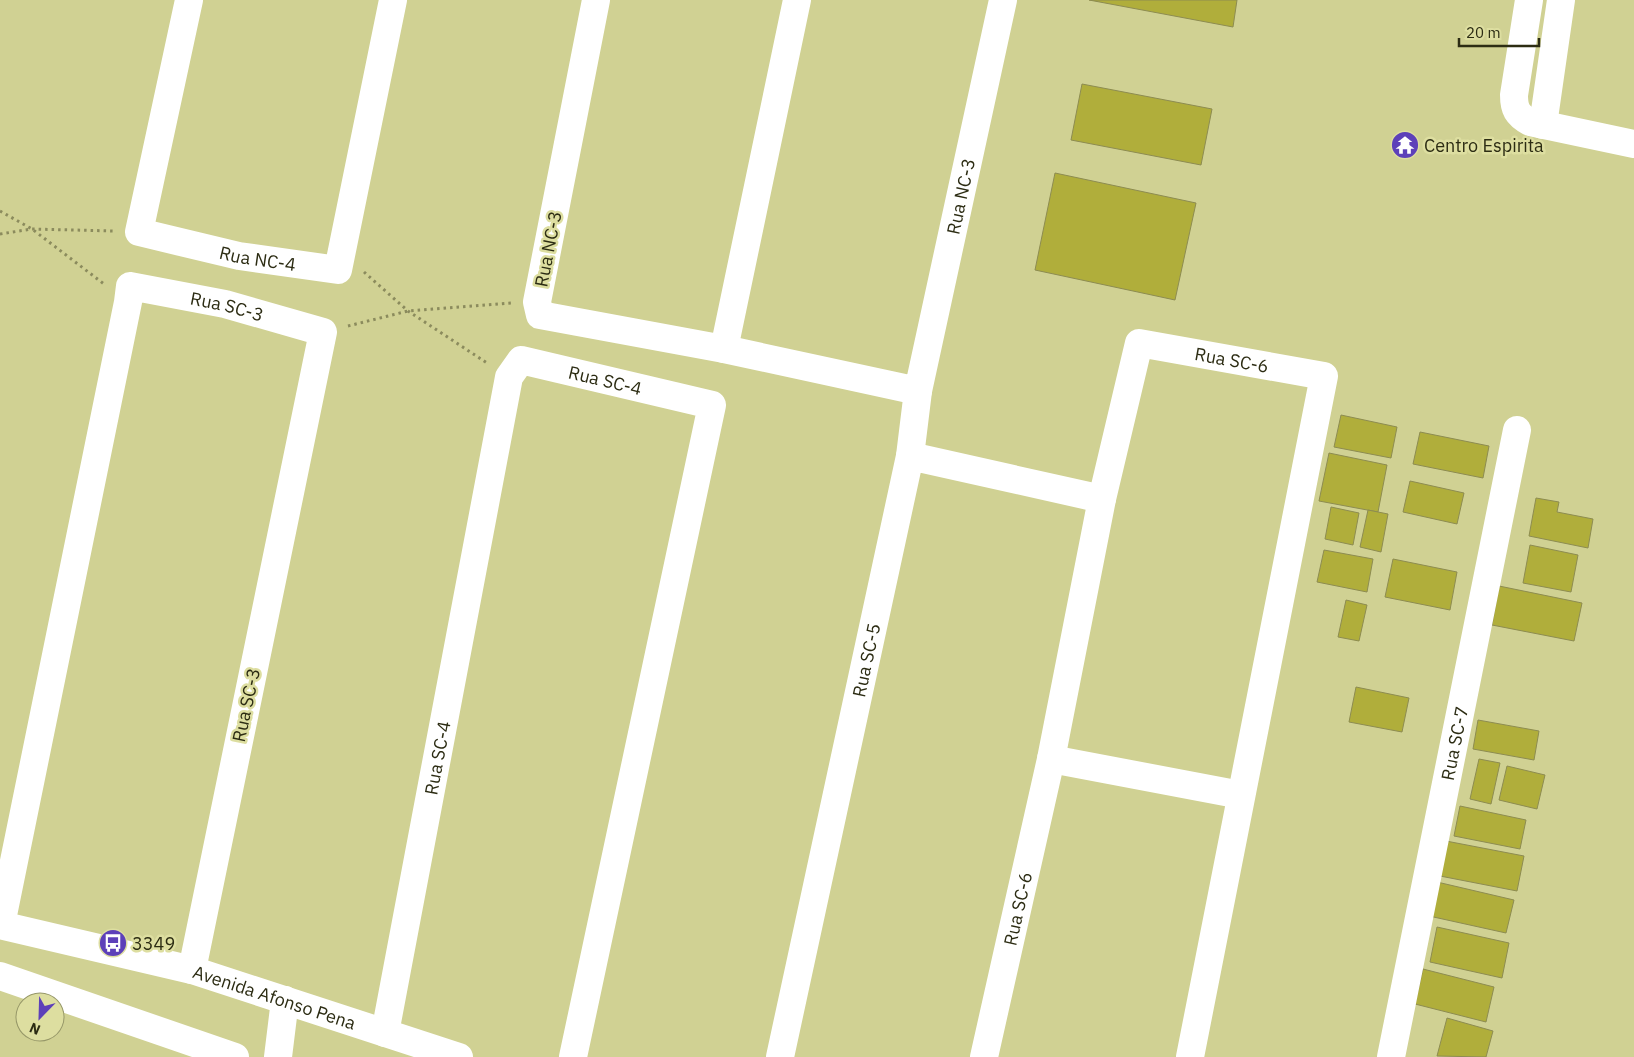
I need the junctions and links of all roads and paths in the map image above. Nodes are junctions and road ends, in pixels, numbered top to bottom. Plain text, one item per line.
1 (189, 0) edge
2 (393, 0) edge
3 (596, 0) edge
4 (797, 0) edge
5 (1004, 0) edge
6 (1529, 0) edge
7 (1561, 0) edge
8 (1543, 125) junction
9 (1634, 144) edge
10 (0, 211) edge
11 (32, 229) junction
12 (139, 232) junction
13 (0, 234) edge
14 (342, 252) junction
15 (128, 302) junction
16 (537, 302) junction
17 (408, 311) junction
18 (323, 332) junction
19 (724, 349) junction
20 (509, 377) junction
21 (918, 391) junction
22 (1517, 430) dead end
23 (910, 456) junction
24 (1102, 499) junction
25 (1051, 759) junction
26 (1241, 796) junction
27 (0, 925) edge
28 (192, 970) junction
29 (0, 976) edge
30 (285, 1000) junction
31 (385, 1033) junction
32 (235, 1057) edge
33 (278, 1057) edge
34 (459, 1057) edge
35 (573, 1057) edge
36 (780, 1057) edge
37 (984, 1057) edge
38 (1190, 1057) edge
39 (1391, 1057) edge

1 - 12 street
2 - 14 street, Rua NC-4
3 - 16 street, Rua NC-3
4 - 19 street
5 - 21 street, Rua NC-3
6 - 8 street
7 - 8 street
8 - 9 street
10 - 11 path
11 - 12 path
11 - 13 path
11 - 15 path
12 - 14 street, Rua NC-4
14 - 17 path
15 - 18 street, Rua SC-3
15 - 27 street, Rua SC-3
16 - 17 path
16 - 19 street, Rua NC-3
17 - 18 path
17 - 20 path
18 - 28 street, Rua SC-3
19 - 21 street, Rua NC-3
20 - 31 street, Rua SC-4
20 - 35 street, Rua SC-4
21 - 23 street, Rua NC-3
22 - 39 street, Rua SC-7
23 - 24 street
23 - 36 street, Rua SC-5
24 - 25 street, Rua SC-6
24 - 26 street, Rua SC-6
25 - 26 street
25 - 37 street, Rua SC-6
26 - 38 street, Rua SC-6
27 - 28 street, Avenida Afonso Pena
28 - 30 street, Avenida Afonso Pena
29 - 32 street
30 - 31 street, Avenida Afonso Pena
30 - 33 street
31 - 34 street, Avenida Afonso Pena

